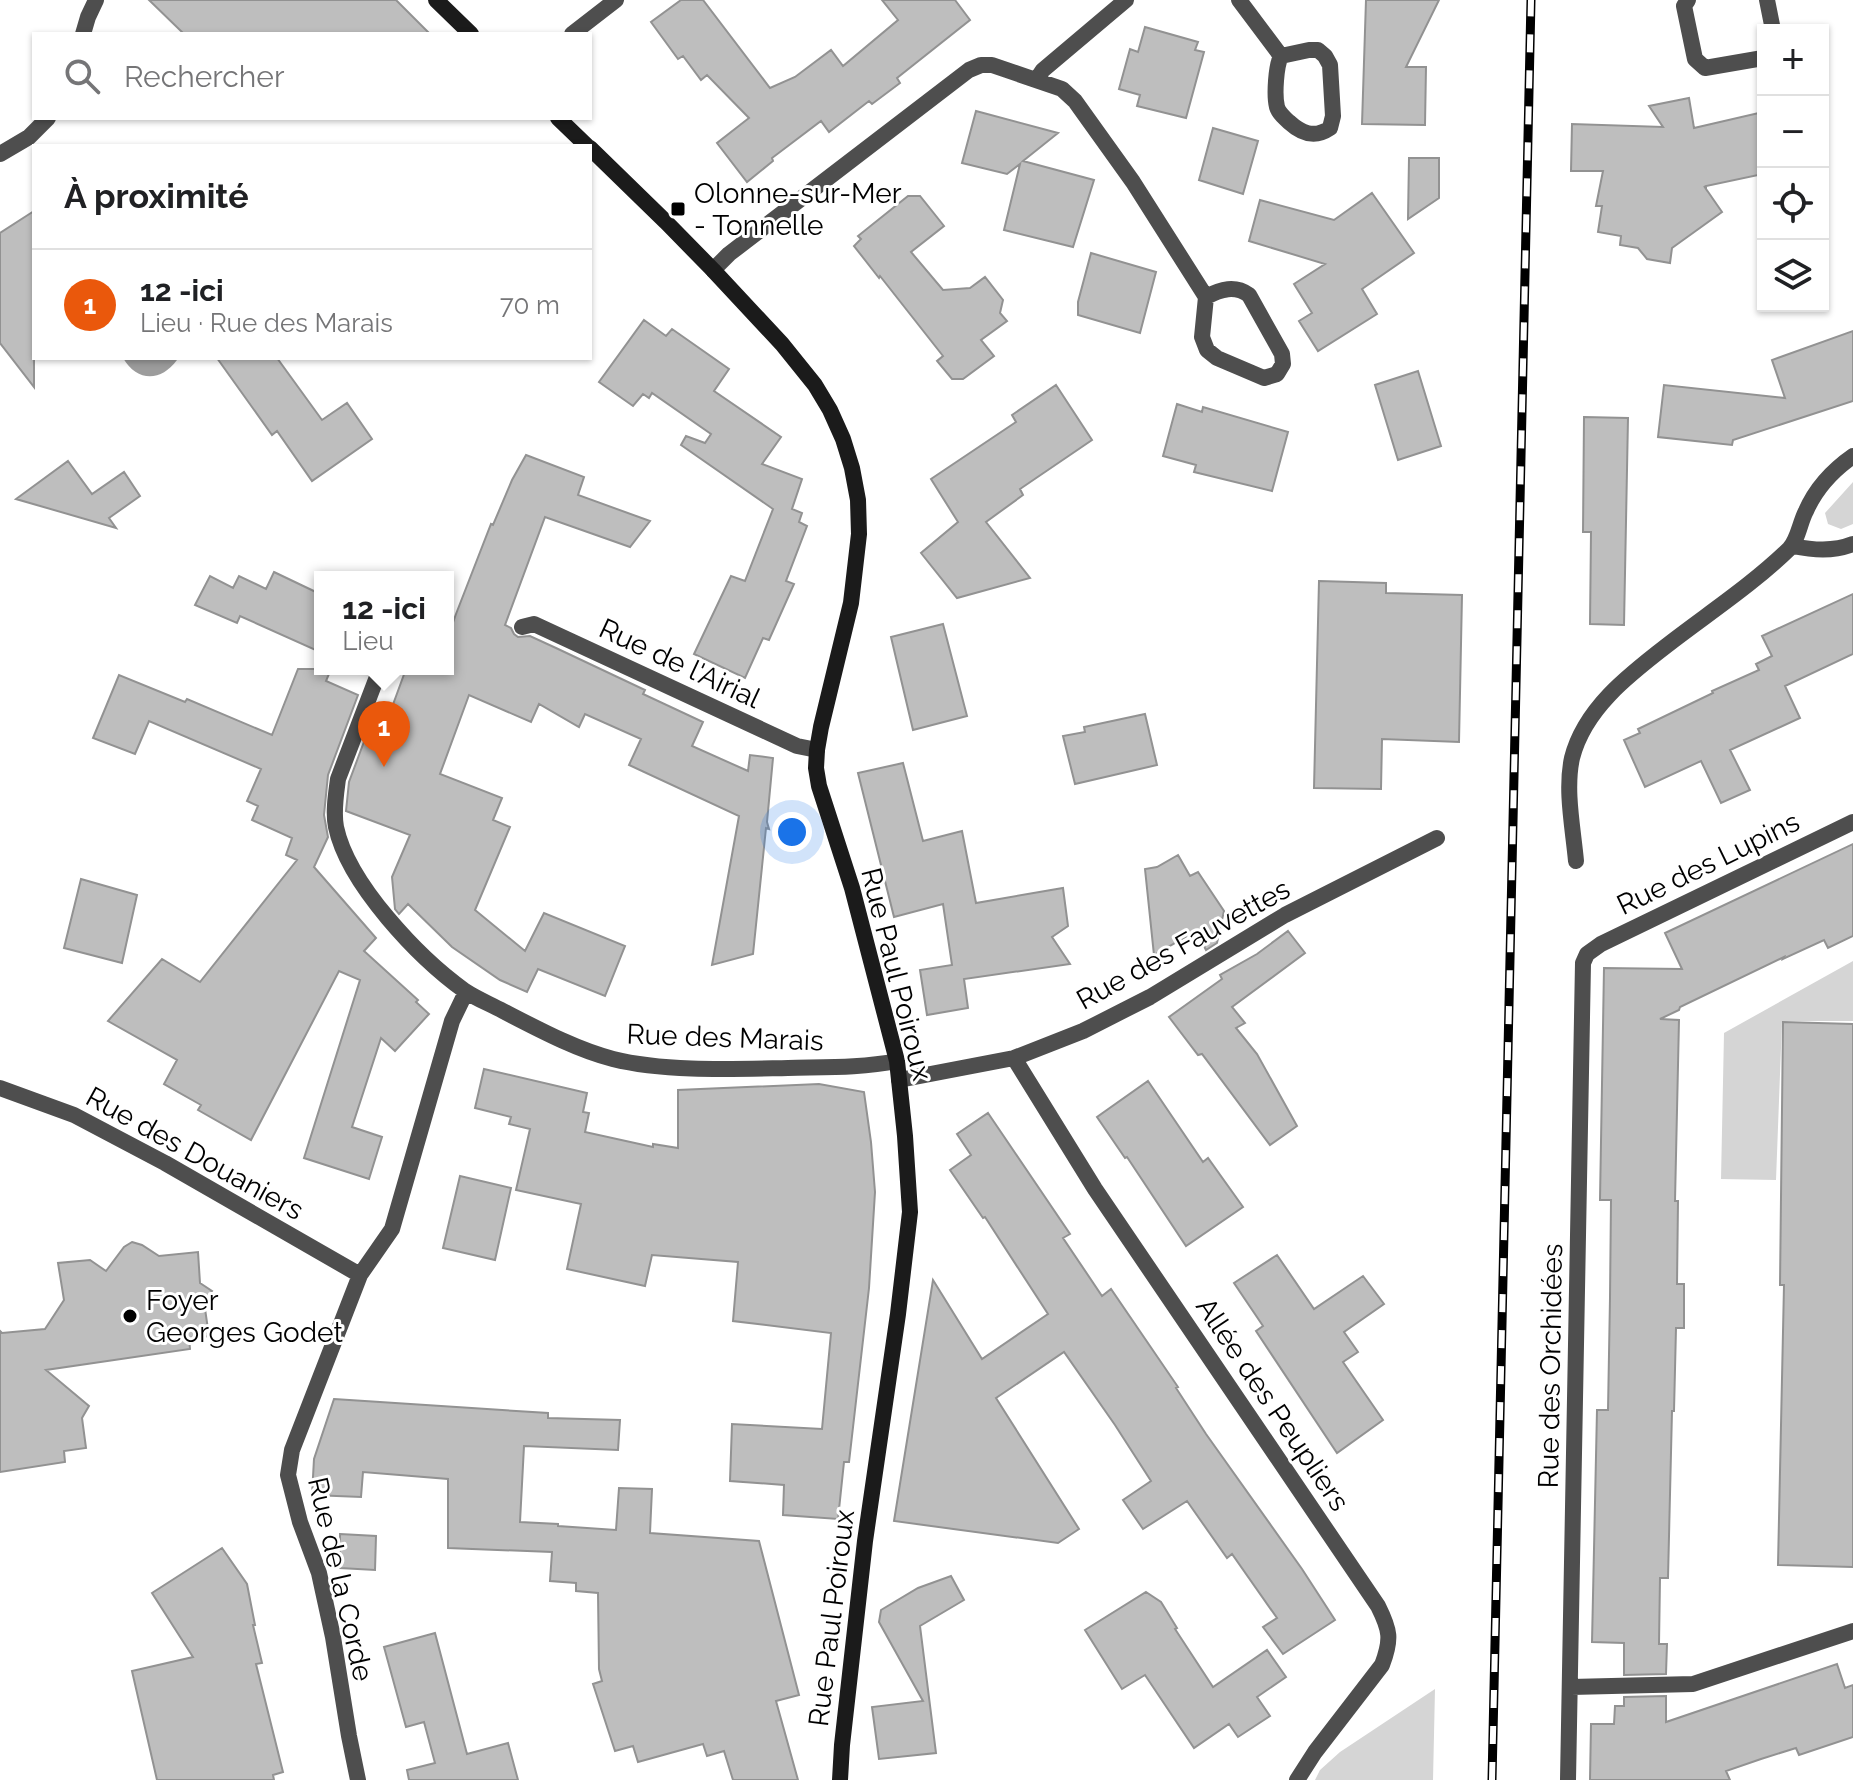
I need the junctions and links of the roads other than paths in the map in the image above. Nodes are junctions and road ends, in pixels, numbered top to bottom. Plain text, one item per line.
1 (96, 0) edge
2 (436, 0) edge
3 (616, 0) edge
4 (1126, 0) edge
5 (1239, 0) edge
6 (1688, 0) edge
7 (1767, 0) edge
8 (1772, 24) edge
9 (84, 32) edge
10 (469, 32) edge
11 (575, 32) edge
12 (1281, 56) junction
13 (1757, 59) edge
14 (1037, 79) junction
15 (46, 120) edge
16 (560, 120) edge
17 (586, 144) edge
18 (592, 150) edge
19 (0, 154) edge
20 (713, 270) junction
21 (1206, 297) junction
22 (1853, 456) edge
23 (1853, 544) edge
24 (1792, 546) junction
25 (522, 627) dead end
26 (378, 675) edge
27 (817, 750) junction
28 (1853, 822) edge
29 (1437, 838) dead end
30 (1576, 861) dead end
31 (1587, 954) joint
32 (466, 992) junction
33 (1014, 1058) junction
34 (897, 1061) junction
35 (899, 1080) junction
36 (0, 1088) edge
37 (360, 1275) junction
38 (1853, 1631) edge
39 (1571, 1687) junction
40 (358, 1780) edge
41 (840, 1780) edge
42 (1297, 1780) edge
43 (1568, 1780) edge

1 - 9 street
2 - 10 street
3 - 11 street
4 - 14 street
5 - 12 street
6 - 13 street
7 - 8 street
12 - 12 street
14 - 20 street
14 - 21 street
15 - 19 street
16 - 17 street, Rue Paul Poiroux
18 - 20 street, Rue Paul Poiroux
20 - 27 street, Rue Paul Poiroux
21 - 21 street
22 - 24 street
23 - 24 street
24 - 30 street
25 - 27 street, Rue de l'Airial
26 - 32 street, Rue des Marais
27 - 34 street, Rue Paul Poiroux
28 - 31 street, Rue des Lupins
29 - 33 street, Rue des Fauvettes
31 - 39 street, Rue des Orchidées
32 - 34 street, Rue des Marais
32 - 37 street, Rue de la Corde
33 - 35 street, Rue des Fauvettes
33 - 42 street, Allée des Peupliers
34 - 35 street, Rue Paul Poiroux
35 - 41 street, Rue Paul Poiroux
36 - 37 street, Rue des Douaniers
37 - 40 street, Rue de la Corde
38 - 39 street
39 - 43 street, Rue des Orchidées

